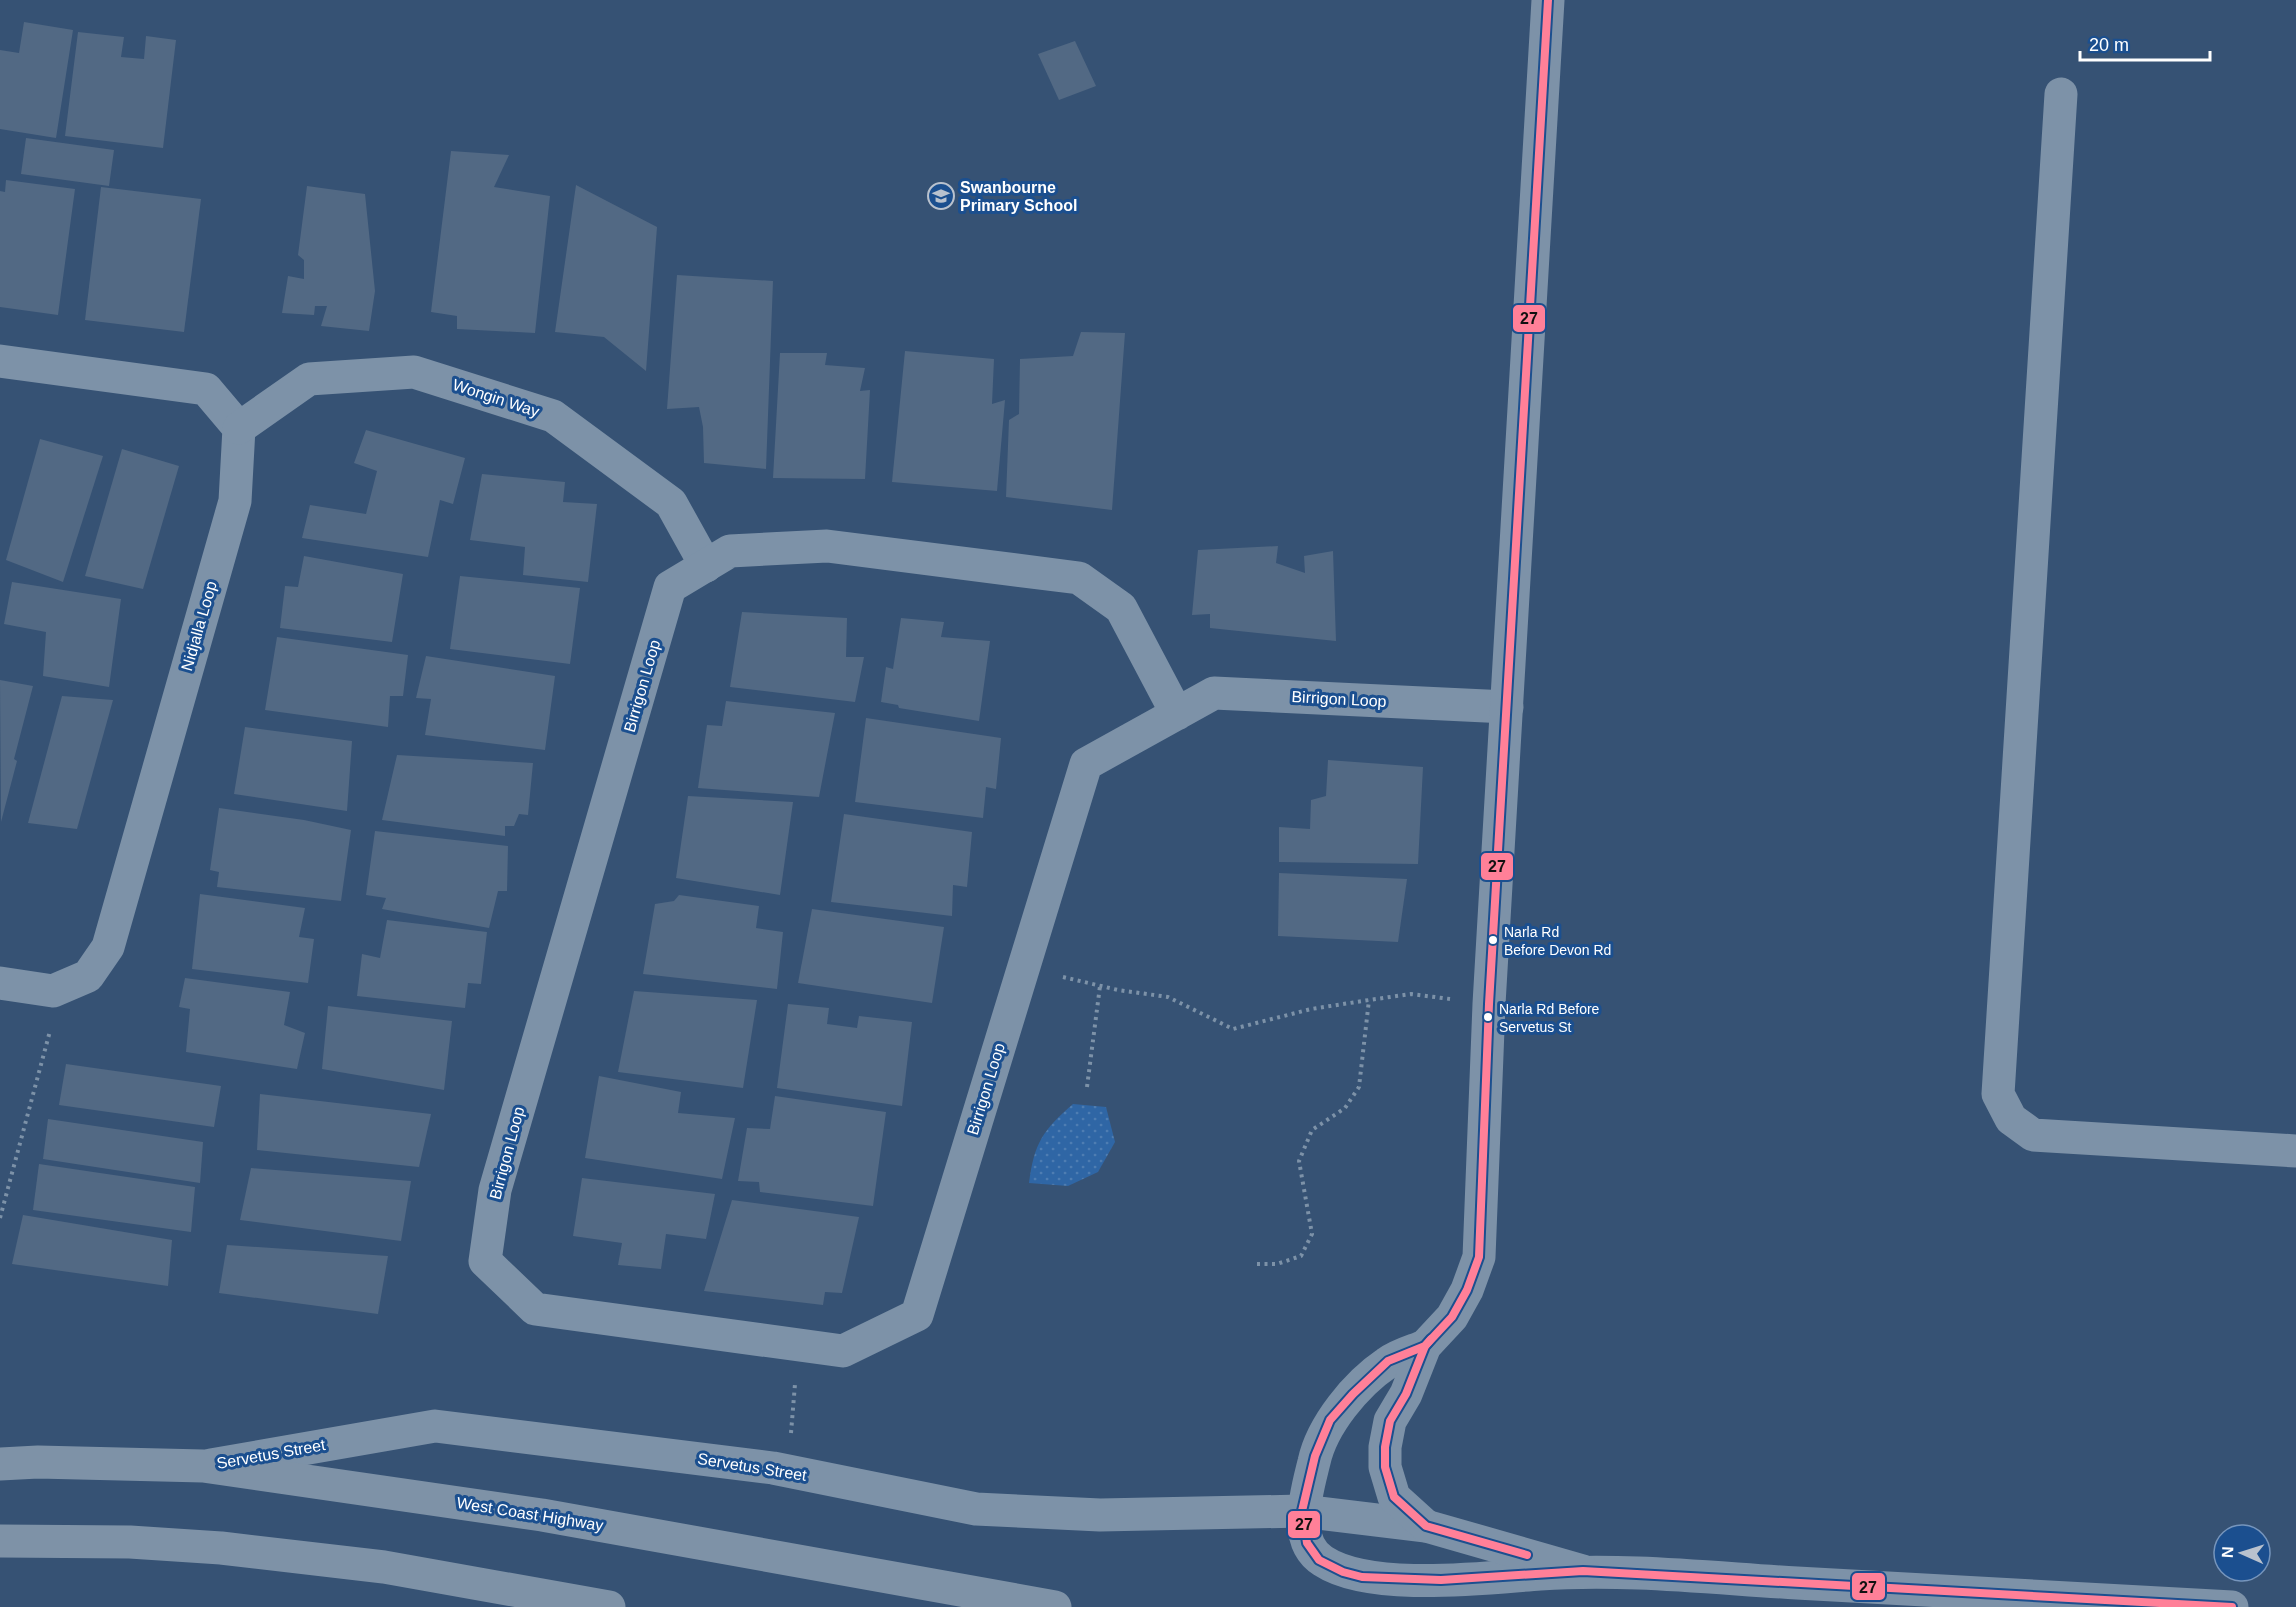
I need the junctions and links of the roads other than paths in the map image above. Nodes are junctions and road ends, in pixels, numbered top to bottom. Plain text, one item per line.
1 (1548, 0) edge
2 (2061, 94) dead end
3 (0, 362) edge
4 (239, 428) junction
5 (706, 566) junction
6 (1507, 707) junction
7 (1177, 714) junction
8 (0, 983) edge
9 (2296, 1151) edge
10 (1425, 1346) junction
11 (0, 1464) edge
12 (203, 1466) junction
13 (1302, 1511) junction
14 (1426, 1526) junction
15 (0, 1541) edge
16 (1583, 1571) junction
17 (609, 1607) edge
18 (1055, 1607) edge
19 (2232, 1607) edge

1 - 6 street
2 - 9 street
3 - 4 street
4 - 5 street, Wongin Way
4 - 8 street, Nidjalla Loop
5 - 7 street, Birrigon Loop
5 - 7 street, Birrigon Loop
6 - 7 street, Birrigon Loop
6 - 10 street
10 - 13 street
10 - 14 street
11 - 12 highway, West Coast Highway
12 - 13 street, Servetus Street
12 - 18 highway, West Coast Highway
13 - 14 street, Servetus Street
13 - 16 street, Servetus Street
14 - 16 street, Servetus Street
15 - 17 highway
16 - 19 street, Servetus Street

